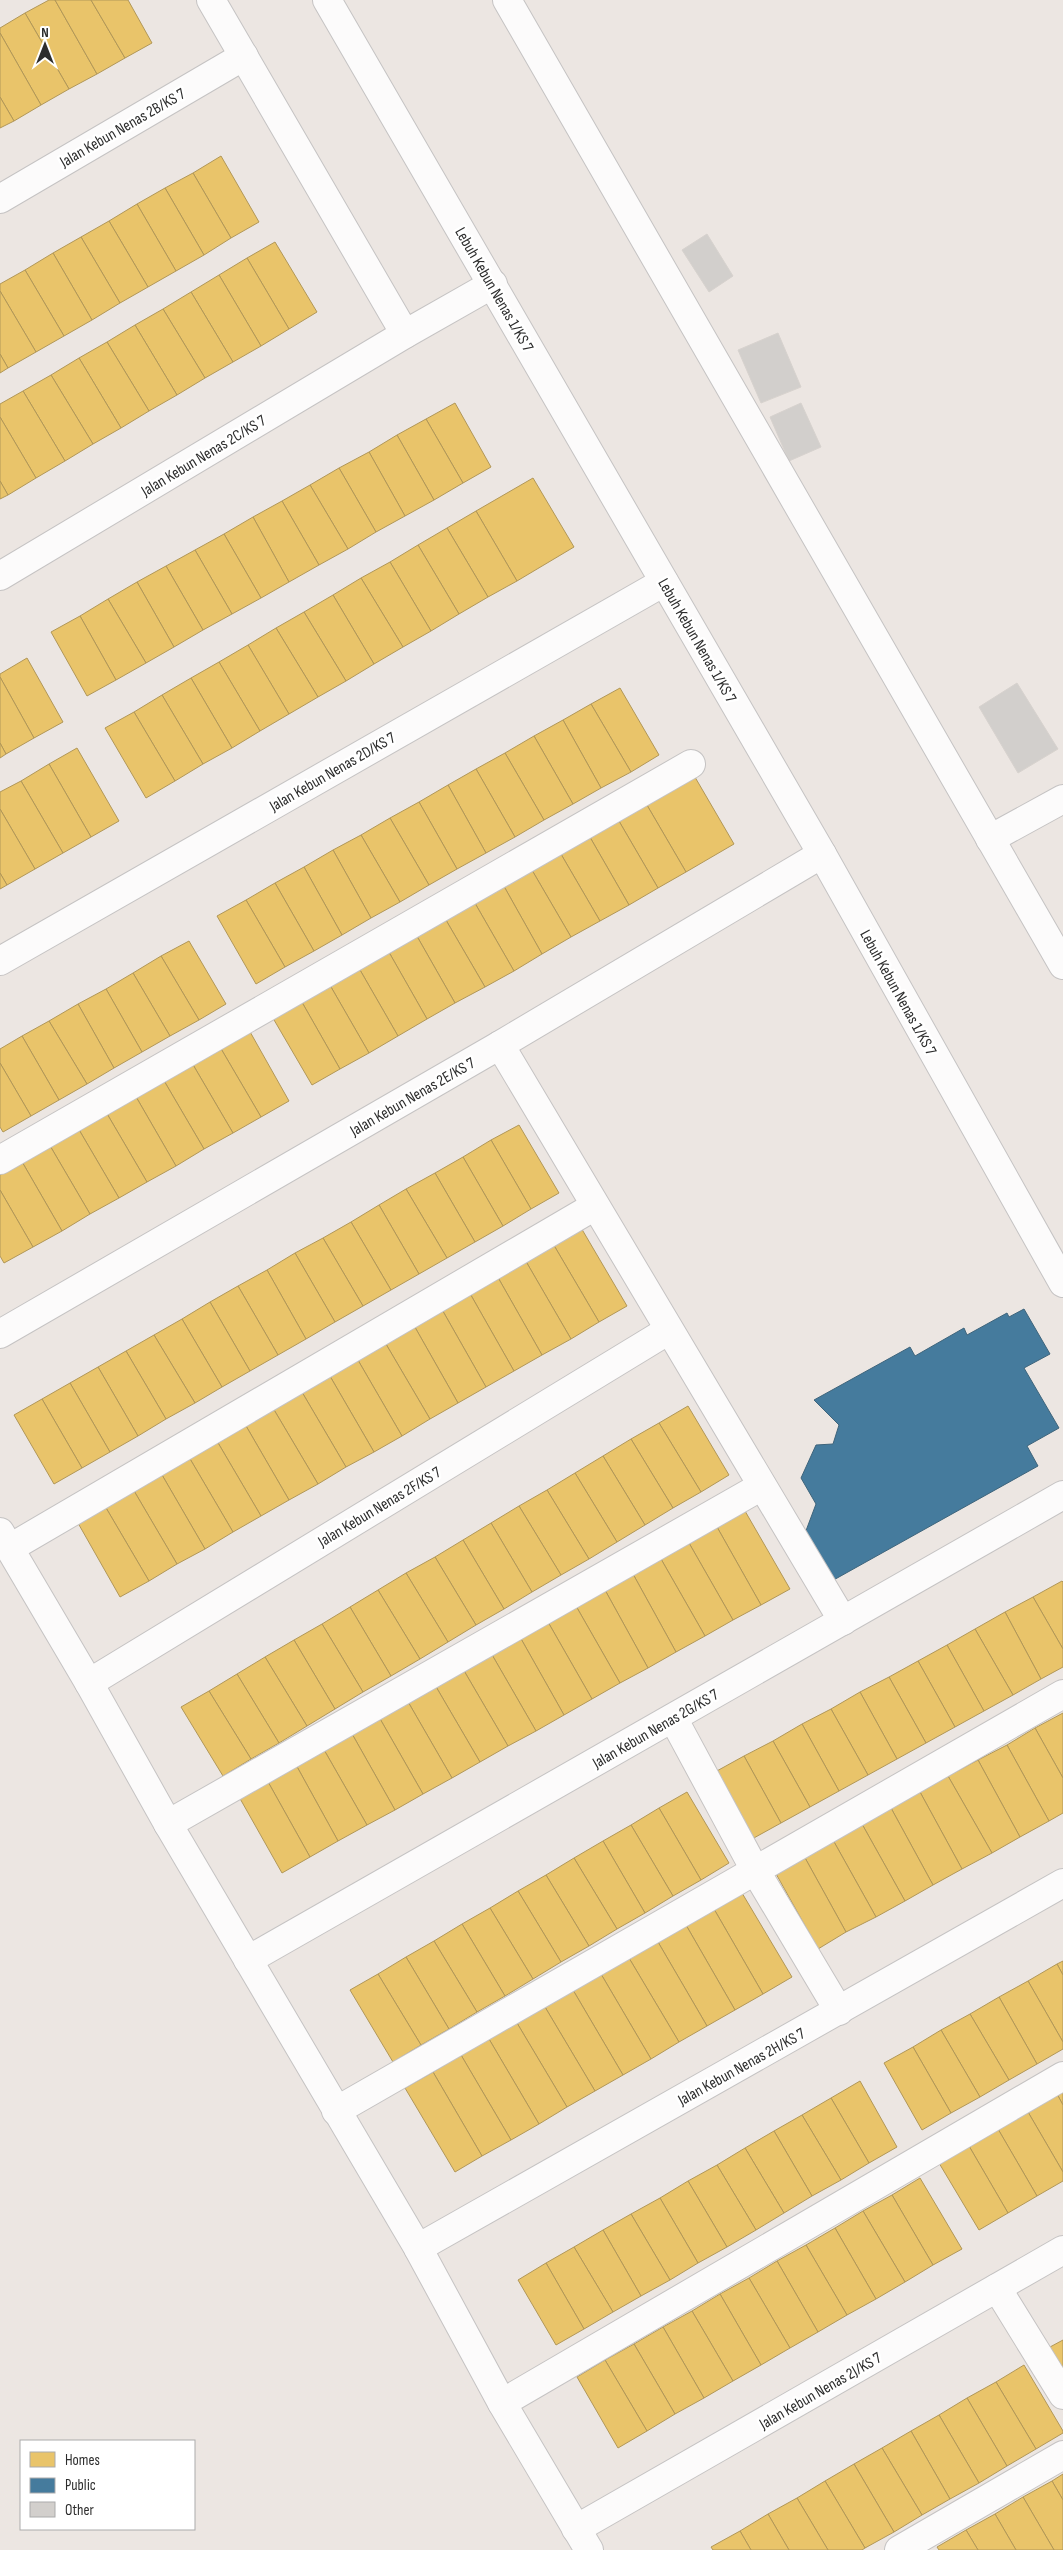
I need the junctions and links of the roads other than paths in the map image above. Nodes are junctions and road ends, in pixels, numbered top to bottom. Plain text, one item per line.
1 (211, 0) edge
2 (327, 0) edge
3 (507, 0) edge
4 (244, 56) junction
5 (0, 199) edge
6 (493, 284) junction
7 (405, 334) junction
8 (0, 576) edge
9 (664, 582) junction
10 (691, 764) dead end
11 (1063, 799) edge
12 (990, 839) junction
13 (822, 854) junction
14 (0, 961) edge
15 (1063, 965) edge
16 (500, 1045) junction
17 (0, 1160) edge
18 (595, 1206) junction
19 (1063, 1283) edge
20 (669, 1330) junction
21 (0, 1334) edge
22 (762, 1486) junction
23 (1063, 1495) edge
24 (5, 1540) edge
25 (842, 1621) junction
26 (89, 1683) junction
27 (1063, 1694) edge
28 (673, 1718) junction
29 (168, 1824) junction
30 (755, 1870) junction
31 (1063, 1882) edge
32 (248, 1960) junction
33 (839, 2011) junction
34 (1063, 2076) edge
35 (336, 2111) junction
36 (418, 2248) junction
37 (1063, 2250) edge
38 (997, 2288) junction
39 (1063, 2395) edge
40 (502, 2403) junction
41 (1063, 2456) edge
42 (582, 2540) edge
43 (899, 2550) edge

1 - 4 street
2 - 6 street, Lebuh Kebun Nenas 1/KS 7
3 - 12 street
4 - 5 street, Jalan Kebun Nenas 2B/KS 7
4 - 7 street
6 - 7 street, Jalan Kebun Nenas 2C/KS 7
6 - 9 street, Lebuh Kebun Nenas 1/KS 7
7 - 8 street, Jalan Kebun Nenas 2C/KS 7
9 - 13 street, Lebuh Kebun Nenas 1/KS 7
9 - 14 street, Jalan Kebun Nenas 2D/KS 7
10 - 17 street
11 - 12 street
12 - 15 street
13 - 16 street, Jalan Kebun Nenas 2E/KS 7
13 - 19 street, Lebuh Kebun Nenas 1/KS 7
16 - 18 street
16 - 21 street, Jalan Kebun Nenas 2E/KS 7
18 - 20 street
18 - 24 street
20 - 22 street
20 - 26 street, Jalan Kebun Nenas 2F/KS 7
22 - 25 street
22 - 29 street
23 - 25 street, Jalan Kebun Nenas 2G/KS 7
24 - 26 street
25 - 28 street, Jalan Kebun Nenas 2G/KS 7
26 - 29 street
27 - 30 street
28 - 30 street
28 - 32 street, Jalan Kebun Nenas 2G/KS 7
29 - 32 street
30 - 33 street
30 - 35 street
31 - 33 street, Jalan Kebun Nenas 2H/KS 7
32 - 35 street
33 - 36 street, Jalan Kebun Nenas 2H/KS 7
34 - 40 street
35 - 36 street
36 - 40 street
37 - 38 street, Jalan Kebun Nenas 2J/KS 7
38 - 39 street
38 - 42 street, Jalan Kebun Nenas 2J/KS 7
40 - 42 street
41 - 43 street

